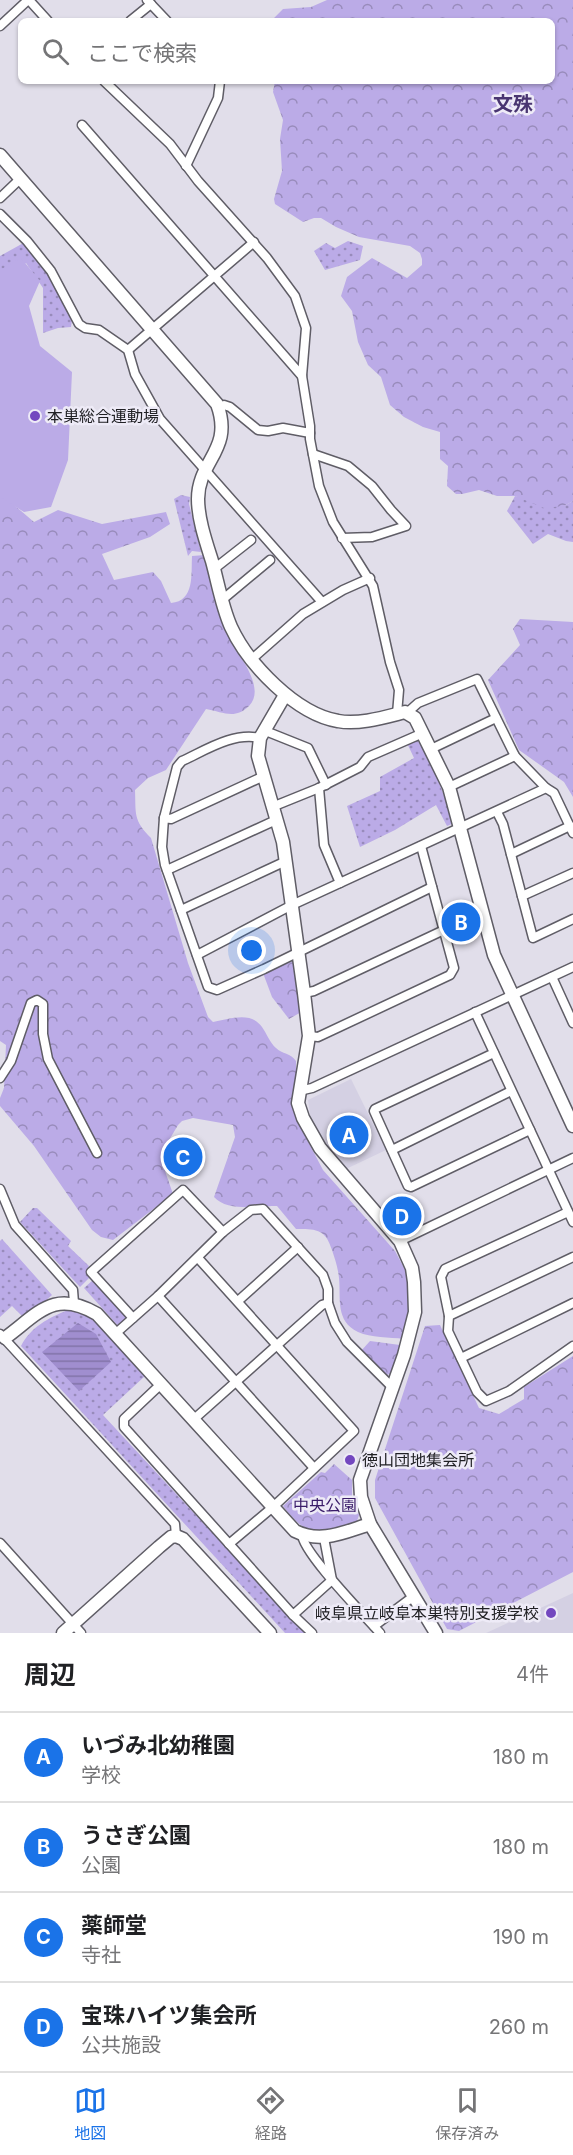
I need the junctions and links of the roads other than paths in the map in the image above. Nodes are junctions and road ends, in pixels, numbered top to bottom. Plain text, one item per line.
1 (29, 0) edge
2 (149, 2) edge
3 (45, 18) edge
4 (133, 18) edge
5 (164, 18) edge
6 (0, 26) edge
7 (107, 84) edge
8 (220, 84) edge
9 (82, 124) dead end
10 (0, 155) edge
11 (186, 166) junction
12 (20, 179) junction
13 (0, 198) edge
14 (0, 214) edge
15 (254, 242) junction
16 (213, 275) junction
17 (152, 330) junction
18 (128, 350) junction
19 (302, 376) junction
20 (218, 408) junction
21 (310, 433) junction
22 (313, 454) junction
23 (205, 471) junction
24 (342, 538) junction
25 (250, 540) dead end
26 (270, 560) dead end
27 (214, 569) junction
28 (370, 578) junction
29 (222, 600) junction
30 (322, 602) junction
31 (252, 658) junction
32 (285, 695) junction
33 (403, 713) junction
34 (496, 718) junction
35 (423, 733) junction
36 (261, 734) junction
37 (430, 749) junction
38 (515, 756) junction
39 (264, 776) junction
40 (323, 786) junction
41 (449, 787) junction
42 (546, 788) junction
43 (272, 807) junction
44 (497, 812) junction
45 (164, 818) junction
46 (276, 820) junction
47 (460, 828) junction
48 (571, 829) edge
49 (421, 846) junction
50 (511, 854) junction
51 (286, 861) junction
52 (166, 870) junction
53 (573, 873) edge
54 (340, 883) junction
55 (432, 887) junction
56 (522, 896) junction
57 (292, 905) junction
58 (181, 910) junction
59 (573, 919) edge
60 (444, 930) junction
61 (299, 952) junction
62 (197, 955) junction
63 (573, 967) edge
64 (552, 977) junction
65 (304, 993) junction
66 (512, 995) junction
67 (475, 1012) junction
68 (572, 1020) edge
69 (309, 1036) junction
70 (494, 1053) junction
71 (0, 1078) edge
72 (299, 1091) junction
73 (511, 1091) junction
74 (573, 1126) edge
75 (530, 1130) junction
76 (392, 1150) junction
77 (97, 1153) dead end
78 (573, 1158) edge
79 (549, 1169) junction
80 (0, 1189) edge
81 (568, 1212) junction
82 (573, 1222) edge
83 (223, 1232) junction
84 (400, 1241) junction
85 (298, 1247) junction
86 (573, 1257) edge
87 (198, 1258) junction
88 (158, 1296) junction
89 (238, 1301) junction
90 (74, 1303) junction
91 (328, 1303) junction
92 (573, 1303) edge
93 (449, 1316) junction
94 (133, 1318) junction
95 (115, 1334) junction
96 (2, 1338) edge
97 (278, 1346) junction
98 (573, 1346) edge
99 (461, 1358) junction
100 (237, 1382) junction
101 (160, 1385) junction
102 (393, 1388) junction
103 (194, 1420) junction
104 (315, 1468) junction
105 (273, 1507) junction
106 (370, 1524) junction
107 (302, 1534) junction
108 (176, 1536) junction
109 (324, 1538) junction
110 (0, 1543) edge
111 (229, 1545) junction
112 (332, 1580) junction
113 (414, 1596) junction
114 (293, 1615) junction
115 (77, 1628) edge
116 (377, 1630) edge
117 (63, 1633) edge
118 (270, 1633) edge
119 (312, 1633) edge
120 (436, 1633) edge

1 - 3 street
1 - 6 street
2 - 4 street
2 - 5 street
7 - 11 street
8 - 11 street
9 - 16 street
10 - 12 street
11 - 15 street
12 - 13 street
12 - 17 street
14 - 18 street
15 - 16 street
15 - 19 street
16 - 17 street
16 - 19 street
17 - 18 street
17 - 20 street
18 - 23 street
19 - 21 street
20 - 21 street
20 - 23 street
21 - 22 street
22 - 24 street
22 - 24 street
23 - 27 street
23 - 30 street
24 - 28 street
25 - 27 street
26 - 29 street
27 - 29 street
28 - 30 street
28 - 33 street
29 - 31 street
30 - 31 street
31 - 32 street
32 - 33 street
32 - 36 street
33 - 34 street
33 - 35 street
34 - 37 street
34 - 38 street
35 - 37 street
35 - 40 street
36 - 39 street
36 - 40 street
36 - 45 street
37 - 41 street
38 - 41 street
38 - 42 street
39 - 43 street
39 - 45 street
40 - 43 street
40 - 54 street
41 - 47 street
42 - 44 street
42 - 48 street
43 - 46 street
44 - 47 street
44 - 50 street
45 - 52 street
46 - 51 street
46 - 52 street
47 - 49 street
47 - 66 street
48 - 50 street
49 - 54 street
49 - 55 street
50 - 56 street
51 - 57 street
51 - 58 street
52 - 58 street
53 - 56 street
54 - 57 street
55 - 60 street
55 - 61 street
56 - 59 street
57 - 61 street
57 - 62 street
58 - 62 street
60 - 65 street
60 - 69 street
61 - 62 street
61 - 65 street
63 - 64 street
64 - 66 street
64 - 68 street
65 - 69 street
66 - 67 street
66 - 74 street
67 - 70 street
67 - 72 street
69 - 72 street
70 - 73 street
70 - 76 street
71 - 77 street
72 - 84 street
73 - 75 street
73 - 76 street
75 - 76 street
75 - 79 street
78 - 79 street
79 - 81 street
79 - 84 street
80 - 90 street
81 - 82 street
81 - 93 street
83 - 85 street
83 - 87 street
83 - 94 street
84 - 102 street
85 - 89 street
85 - 91 street
86 - 93 street
87 - 88 street
87 - 89 street
88 - 94 street
88 - 100 street
89 - 97 street
90 - 95 street
90 - 96 street
91 - 97 street
91 - 102 street
92 - 99 street
93 - 99 street
94 - 95 street
95 - 101 street
96 - 108 street
97 - 100 street
97 - 104 street
98 - 99 street
100 - 103 street
100 - 104 street
101 - 103 street
101 - 111 street
102 - 106 street
103 - 105 street
104 - 105 street
105 - 107 street
105 - 111 street
106 - 109 street
106 - 113 street
107 - 109 street
107 - 112 street
108 - 115 street
108 - 118 street
109 - 112 street
110 - 115 street
111 - 114 street
112 - 114 street
112 - 116 street
113 - 116 street
113 - 120 street
114 - 119 street
115 - 117 street

